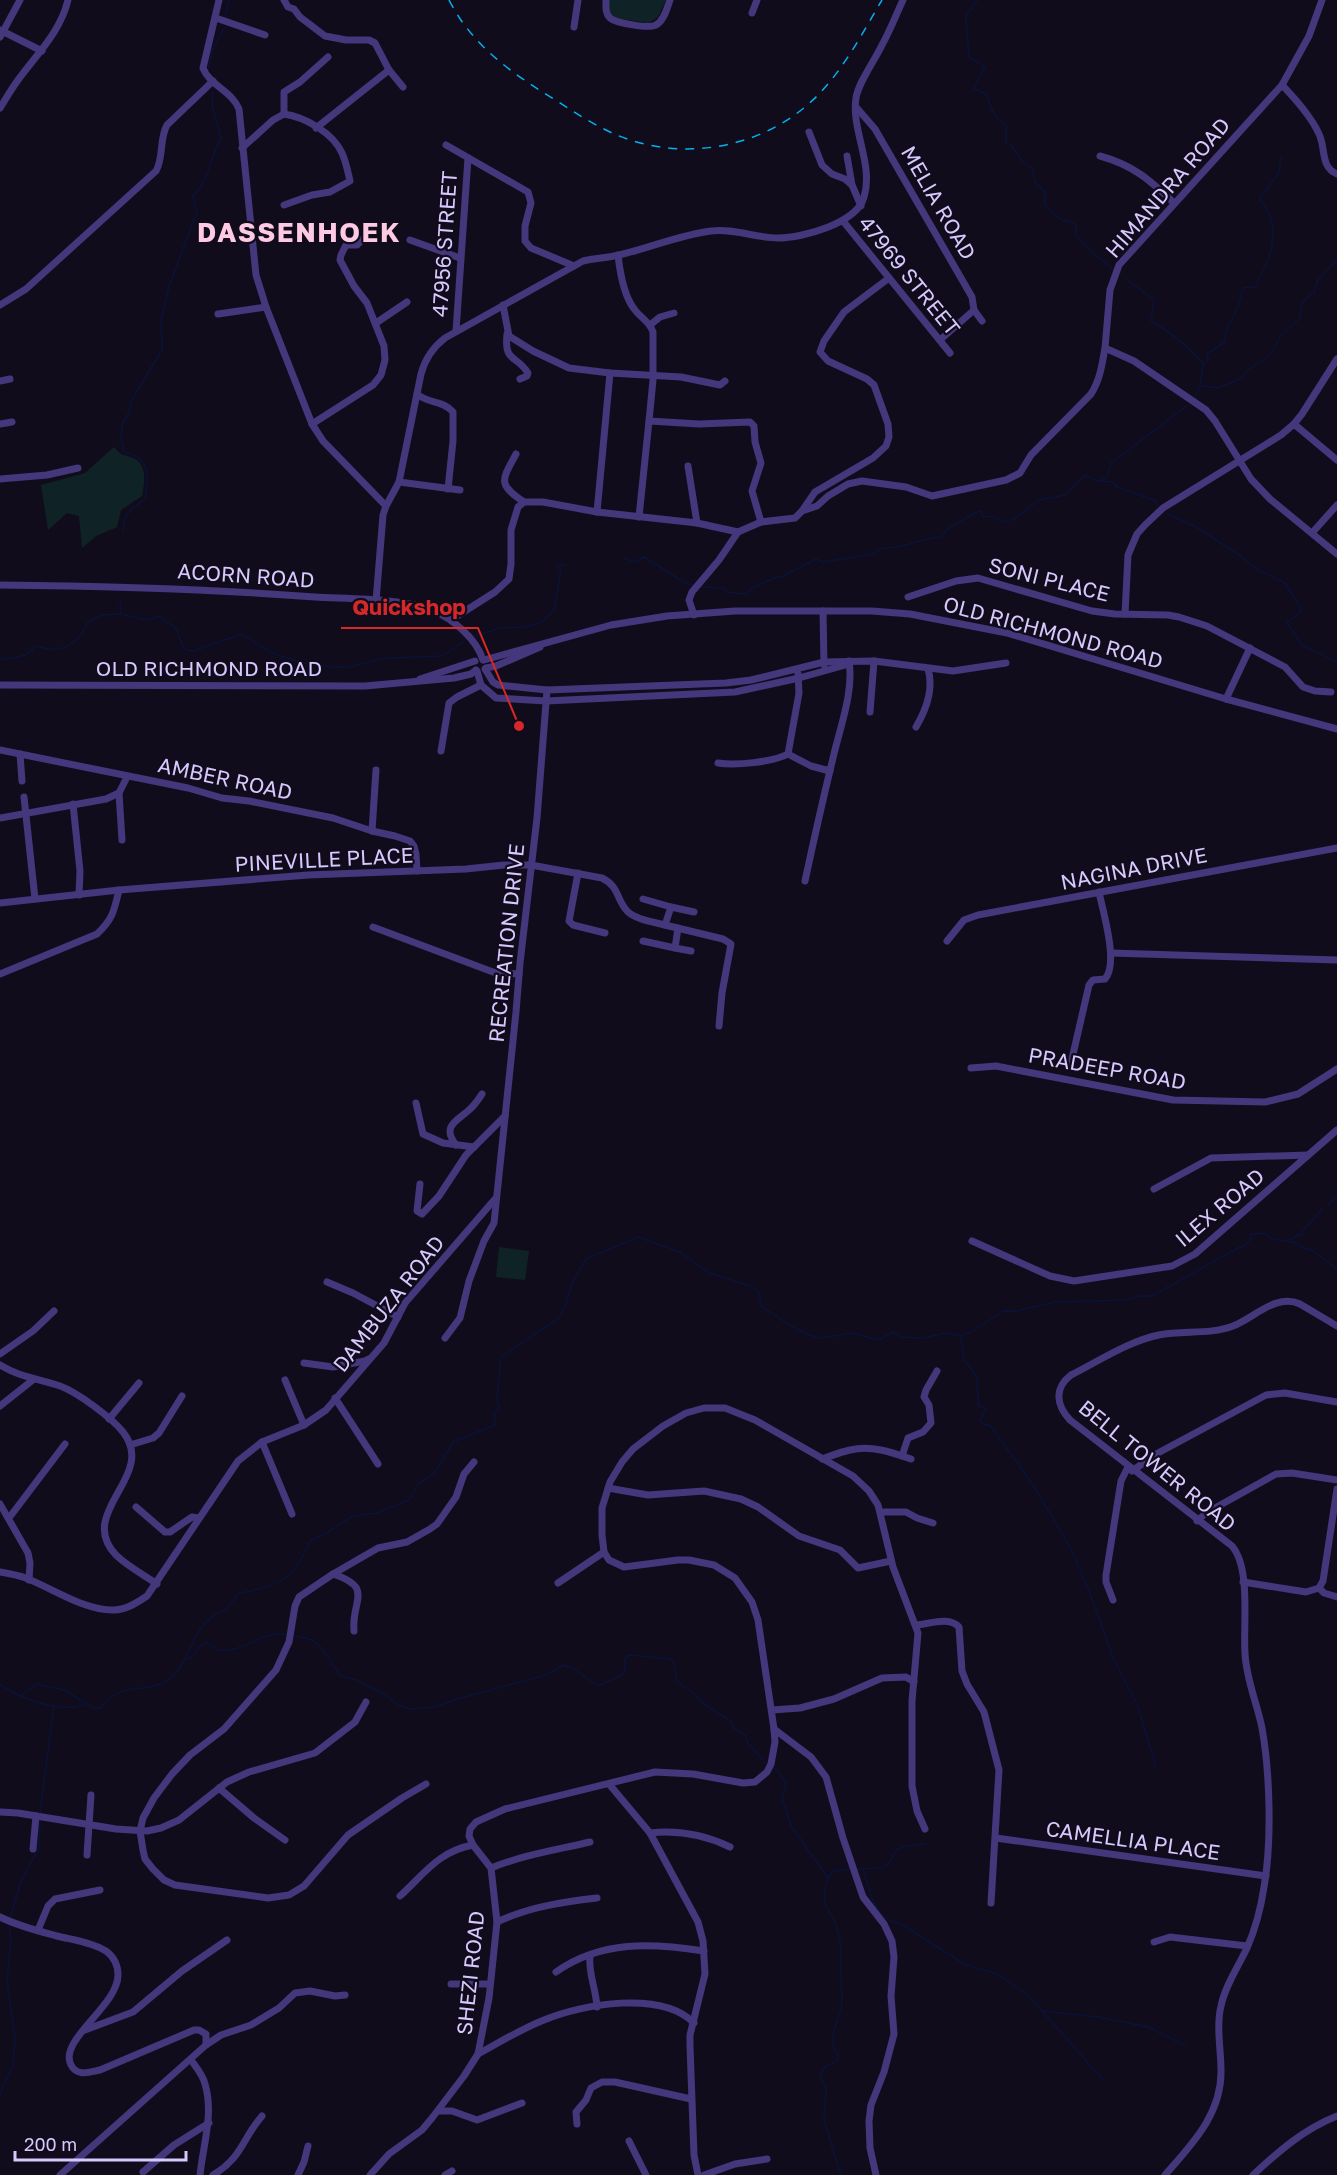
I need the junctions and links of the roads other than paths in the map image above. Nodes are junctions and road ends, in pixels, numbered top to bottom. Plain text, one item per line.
1 (20, 0) edge
2 (68, 0) edge
3 (219, 0) edge
4 (284, 0) edge
5 (578, 0) edge
6 (606, 0) edge
7 (670, 0) edge
8 (757, 0) edge
9 (903, 0) edge
10 (1322, 0) edge
11 (752, 13) dead end
12 (216, 18) junction
13 (574, 27) dead end
14 (1, 33) edge
15 (265, 35) dead end
16 (42, 51) junction
17 (328, 57) dead end
18 (389, 70) junction
19 (213, 81) junction
20 (1282, 85) junction
21 (403, 87) dead end
22 (855, 107) junction
23 (0, 108) edge
24 (284, 114) junction
25 (316, 128) junction
26 (809, 132) dead end
27 (446, 145) dead end
28 (242, 148) junction
29 (847, 156) dead end
30 (1100, 156) dead end
31 (468, 158) junction
32 (1337, 174) edge
33 (852, 185) junction
34 (1174, 203) junction
35 (284, 205) dead end
36 (861, 206) junction
37 (843, 221) junction
38 (369, 237) dead end
39 (410, 240) dead end
40 (618, 255) junction
41 (460, 258) junction
42 (574, 266) junction
43 (889, 278) junction
44 (407, 302) dead end
45 (0, 305) edge
46 (503, 305) junction
47 (266, 307) junction
48 (974, 310) junction
49 (674, 313) dead end
50 (218, 314) dead end
51 (982, 321) dead end
52 (376, 323) junction
53 (650, 325) junction
54 (456, 331) junction
55 (507, 334) junction
56 (940, 340) junction
57 (1105, 348) junction
58 (950, 353) dead end
59 (1337, 359) edge
60 (610, 373) junction
61 (653, 375) junction
62 (10, 379) dead end
63 (520, 379) dead end
64 (0, 381) edge
65 (725, 381) dead end
66 (417, 394) junction
67 (649, 421) junction
68 (12, 422) dead end
69 (1294, 423) junction
70 (0, 424) edge
71 (312, 424) junction
72 (516, 454) dead end
73 (1337, 460) edge
74 (1239, 461) junction
75 (688, 466) dead end
76 (78, 468) dead end
77 (0, 479) edge
78 (399, 482) junction
79 (448, 489) junction
80 (460, 490) dead end
81 (524, 502) junction
82 (1337, 505) edge
83 (386, 506) junction
84 (802, 511) junction
85 (597, 512) junction
86 (639, 517) junction
87 (761, 522) junction
88 (697, 523) junction
89 (738, 532) junction
90 (1312, 533) junction
91 (1337, 554) edge
92 (0, 585) edge
93 (908, 597) dead end
94 (376, 601) junction
95 (823, 611) junction
96 (1125, 614) junction
97 (694, 615) junction
98 (451, 620) junction
99 (1250, 648) junction
100 (874, 661) junction
101 (824, 662) junction
102 (482, 663) junction
103 (849, 663) junction
104 (1006, 663) dead end
105 (797, 669) junction
106 (928, 669) junction
107 (476, 670) junction
108 (824, 671) junction
109 (799, 678) junction
110 (417, 680) junction
111 (0, 685) edge
112 (482, 686) junction
113 (547, 690) junction
114 (1331, 692) dead end
115 (1226, 699) junction
116 (546, 701) junction
117 (870, 712) dead end
118 (916, 727) dead end
119 (1337, 729) edge
120 (0, 750) edge
121 (441, 751) dead end
122 (20, 754) junction
123 (788, 754) junction
124 (718, 763) dead end
125 (376, 770) dead end
126 (830, 771) junction
127 (127, 777) junction
128 (22, 781) dead end
129 (119, 793) junction
130 (24, 797) dead end
131 (73, 804) junction
132 (25, 813) junction
133 (0, 818) edge
134 (372, 831) junction
135 (122, 840) dead end
136 (1337, 848) edge
137 (531, 864) junction
138 (417, 871) junction
139 (578, 873) junction
140 (806, 881) dead end
141 (119, 890) junction
142 (1099, 892) junction
143 (79, 895) junction
144 (36, 899) junction
145 (643, 899) dead end
146 (0, 903) edge
147 (671, 907) junction
148 (694, 912) dead end
149 (666, 925) junction
150 (373, 927) dead end
151 (678, 928) junction
152 (605, 933) dead end
153 (643, 941) dead end
154 (947, 941) dead end
155 (675, 948) junction
156 (691, 951) dead end
157 (1111, 952) junction
158 (1337, 960) edge
159 (0, 974) edge
160 (519, 974) junction
161 (719, 1026) dead end
162 (1071, 1063) dead end
163 (971, 1068) dead end
164 (1337, 1069) edge
165 (482, 1094) dead end
166 (416, 1103) dead end
167 (505, 1116) junction
168 (1337, 1130) edge
169 (456, 1145) junction
170 (474, 1147) junction
171 (1308, 1155) junction
172 (420, 1184) dead end
173 (1154, 1189) dead end
174 (495, 1199) junction
175 (972, 1241) dead end
176 (327, 1282) dead end
177 (54, 1311) dead end
178 (398, 1317) junction
179 (1337, 1326) edge
180 (445, 1338) dead end
181 (0, 1354) edge
182 (374, 1356) junction
183 (304, 1363) dead end
184 (0, 1365) edge
185 (937, 1371) dead end
186 (34, 1379) junction
187 (285, 1380) dead end
188 (139, 1383) dead end
189 (182, 1396) dead end
190 (335, 1398) junction
191 (1337, 1402) edge
192 (0, 1406) edge
193 (109, 1419) junction
194 (304, 1425) junction
195 (262, 1442) junction
196 (65, 1444) dead end
197 (130, 1445) junction
198 (902, 1456) junction
199 (822, 1459) junction
200 (911, 1459) dead end
201 (474, 1462) dead end
202 (378, 1464) dead end
203 (1130, 1469) junction
204 (1337, 1480) edge
205 (608, 1488) junction
206 (1337, 1489) edge
207 (0, 1504) edge
208 (136, 1507) dead end
209 (881, 1512) junction
210 (292, 1514) dead end
211 (9, 1518) junction
212 (199, 1518) junction
213 (1197, 1521) junction
214 (933, 1523) dead end
215 (604, 1552) junction
216 (891, 1561) junction
217 (0, 1572) edge
218 (333, 1574) junction
219 (29, 1580) junction
220 (1243, 1582) junction
221 (558, 1583) dead end
222 (157, 1584) junction
223 (1318, 1588) junction
224 (1337, 1597) edge
225 (1113, 1600) dead end
226 (916, 1625) junction
227 (354, 1631) dead end
228 (914, 1683) junction
229 (366, 1702) dead end
230 (772, 1710) junction
231 (774, 1729) junction
232 (426, 1784) dead end
233 (609, 1784) junction
234 (219, 1788) junction
235 (91, 1795) dead end
236 (0, 1812) edge
237 (36, 1816) junction
238 (89, 1825) junction
239 (926, 1829) dead end
240 (140, 1831) junction
241 (650, 1833) junction
242 (996, 1838) junction
243 (285, 1840) dead end
244 (590, 1842) dead end
245 (473, 1845) junction
246 (730, 1847) dead end
247 (33, 1849) dead end
248 (87, 1855) dead end
249 (491, 1868) junction
250 (1266, 1876) junction
251 (100, 1890) dead end
252 (400, 1896) dead end
253 (597, 1898) dead end
254 (992, 1903) dead end
255 (0, 1917) edge
256 (497, 1922) junction
257 (38, 1930) junction
258 (227, 1940) dead end
259 (1154, 1942) dead end
260 (1247, 1946) junction
261 (704, 1951) junction
262 (590, 1956) junction
263 (556, 1972) dead end
264 (451, 1984) dead end
265 (490, 1984) junction
266 (345, 1995) dead end
267 (597, 2007) junction
268 (694, 2023) junction
269 (82, 2031) junction
270 (206, 2044) junction
271 (478, 2054) junction
272 (191, 2060) junction
273 (691, 2099) junction
274 (522, 2103) dead end
275 (439, 2111) junction
276 (262, 2116) dead end
277 (1337, 2116) edge
278 (208, 2124) junction
279 (577, 2124) dead end
280 (629, 2141) dead end
281 (308, 2146) dead end
282 (767, 2159) dead end
283 (143, 2172) dead end
284 (60, 2175) edge
285 (200, 2175) edge
286 (213, 2175) edge
287 (298, 2175) edge
288 (370, 2175) edge
289 (646, 2175) edge
290 (698, 2175) edge
291 (704, 2175) edge
292 (876, 2175) edge
293 (1165, 2175) edge
294 (1253, 2175) edge

1 - 14 street
2 - 16 street
3 - 12 street
4 - 18 street
5 - 13 street
6 - 7 street
8 - 11 street
9 - 22 street
10 - 20 street, HIMANDRA ROAD
12 - 15 street
12 - 19 street
14 - 16 street
16 - 23 street
17 - 24 street
18 - 21 street
18 - 25 street
19 - 28 street
19 - 45 street
20 - 32 street
20 - 34 street, HIMANDRA ROAD
22 - 36 street
22 - 48 street, MELIA ROAD
24 - 25 street
24 - 28 street
25 - 35 street
26 - 33 street
27 - 31 street
28 - 47 street
29 - 33 street
30 - 34 street
31 - 41 street, 47956 STREET
31 - 42 street
33 - 36 street
34 - 57 street, HIMANDRA ROAD
36 - 37 street
37 - 40 street
37 - 43 street, 47969 STREET
38 - 52 street
39 - 41 street
40 - 42 street
40 - 53 street
41 - 54 street, 47956 STREET
42 - 46 street
43 - 56 street, 47969 STREET
43 - 84 street
44 - 52 street
46 - 54 street
46 - 55 street
47 - 50 street
47 - 71 street
48 - 51 street, MELIA ROAD
48 - 56 street
49 - 53 street
52 - 71 street
53 - 61 street
54 - 66 street
55 - 60 street
55 - 63 street
56 - 58 street, 47969 STREET
57 - 74 street
57 - 84 street, HIMANDRA ROAD
59 - 69 street
60 - 61 street
60 - 85 street
61 - 65 street
61 - 67 street
62 - 64 street
66 - 78 street
66 - 79 street
67 - 86 street
67 - 87 street
68 - 70 street
69 - 73 street
69 - 74 street
71 - 83 street
72 - 81 street
74 - 90 street
74 - 96 street
75 - 88 street
76 - 77 street
78 - 79 street
78 - 83 street
79 - 80 street
81 - 85 street
81 - 98 street
82 - 90 street
83 - 94 street
84 - 87 street, HIMANDRA ROAD
85 - 86 street
86 - 88 street
87 - 89 street, HIMANDRA ROAD
88 - 89 street
89 - 97 street
90 - 91 street
92 - 94 street, ACORN ROAD
93 - 96 street, SONI PLACE
94 - 98 street, ACORN ROAD
95 - 97 street, OLD RICHMOND ROAD
95 - 101 street
95 - 115 street, OLD RICHMOND ROAD
96 - 99 street, SONI PLACE
97 - 102 street, OLD RICHMOND ROAD
98 - 102 street, ACORN ROAD
99 - 114 street, SONI PLACE
99 - 115 street
100 - 103 street
100 - 106 street
100 - 117 street
101 - 103 street
101 - 105 street
101 - 108 street
102 - 107 street, OLD RICHMOND ROAD
102 - 110 street, OLD RICHMOND ROAD
102 - 113 street
103 - 108 street
103 - 126 street
104 - 106 street
105 - 109 street
105 - 113 street
106 - 118 street
107 - 110 street, OLD RICHMOND ROAD
107 - 112 street
108 - 109 street
109 - 116 street
109 - 123 street
110 - 111 street, OLD RICHMOND ROAD
112 - 116 street
112 - 121 street
113 - 116 street, RECREATION DRIVE
115 - 119 street, OLD RICHMOND ROAD
116 - 137 street, RECREATION DRIVE
120 - 122 street, AMBER ROAD
122 - 127 street, AMBER ROAD
122 - 128 street
123 - 124 street
123 - 126 street
125 - 134 street
126 - 140 street
127 - 129 street
127 - 134 street, AMBER ROAD
129 - 131 street
129 - 135 street
130 - 132 street
131 - 132 street
131 - 143 street
132 - 133 street
132 - 144 street
134 - 138 street, AMBER ROAD
136 - 142 street, NAGINA DRIVE
137 - 138 street, PINEVILLE PLACE
137 - 139 street, PINEVILLE PLACE
137 - 160 street, RECREATION DRIVE
138 - 141 street, PINEVILLE PLACE
139 - 149 street, PINEVILLE PLACE
139 - 152 street
141 - 143 street, PINEVILLE PLACE
141 - 159 street
142 - 154 street, NAGINA DRIVE
142 - 157 street
143 - 144 street, PINEVILLE PLACE
144 - 146 street, PINEVILLE PLACE
145 - 147 street
147 - 148 street
147 - 149 street
149 - 151 street, PINEVILLE PLACE
150 - 160 street
151 - 155 street
151 - 161 street, PINEVILLE PLACE
153 - 155 street
155 - 156 street
157 - 158 street
157 - 162 street
160 - 167 street, RECREATION DRIVE
163 - 164 street, PRADEEP ROAD
165 - 169 street
166 - 169 street
167 - 170 street
167 - 174 street, RECREATION DRIVE
168 - 171 street, ILEX ROAD
169 - 170 street
170 - 172 street
171 - 173 street
171 - 175 street, ILEX ROAD
174 - 178 street, DAMBUZA ROAD
174 - 180 street, RECREATION DRIVE
176 - 178 street
177 - 181 street
178 - 182 street, DAMBUZA ROAD
179 - 203 street, BELL TOWER ROAD
182 - 183 street
182 - 190 street, DAMBUZA ROAD
184 - 186 street
185 - 198 street
186 - 192 street
186 - 193 street
187 - 194 street
188 - 193 street
189 - 197 street
190 - 194 street, DAMBUZA ROAD
190 - 202 street
191 - 203 street
193 - 197 street
194 - 195 street, DAMBUZA ROAD
195 - 210 street
195 - 212 street, DAMBUZA ROAD
196 - 211 street
197 - 222 street
198 - 199 street
198 - 200 street
199 - 205 street
199 - 209 street
201 - 218 street
203 - 213 street, BELL TOWER ROAD
203 - 225 street
204 - 213 street
205 - 215 street
205 - 216 street
206 - 223 street
207 - 211 street
208 - 212 street
209 - 214 street
209 - 216 street
211 - 219 street
212 - 222 street, DAMBUZA ROAD
213 - 220 street, BELL TOWER ROAD
215 - 221 street
215 - 230 street
216 - 226 street
217 - 219 street, DAMBUZA ROAD
218 - 227 street
218 - 240 street
219 - 222 street, DAMBUZA ROAD
220 - 223 street
220 - 250 street, BELL TOWER ROAD
223 - 224 street
226 - 228 street
226 - 242 street
228 - 230 street
228 - 239 street
229 - 234 street
230 - 231 street
231 - 233 street
231 - 292 street
232 - 240 street
233 - 241 street
233 - 245 street
234 - 240 street
234 - 243 street
235 - 238 street
236 - 237 street
237 - 238 street
237 - 247 street
238 - 240 street
238 - 248 street
241 - 246 street
241 - 261 street
242 - 250 street, CAMELLIA PLACE
242 - 254 street
244 - 249 street
245 - 249 street
245 - 252 street
249 - 256 street, SHEZI ROAD
250 - 260 street, BELL TOWER ROAD
251 - 257 street
253 - 256 street
255 - 257 street
256 - 265 street, SHEZI ROAD
257 - 269 street
258 - 269 street
259 - 260 street
260 - 293 street, BELL TOWER ROAD
261 - 262 street
261 - 268 street
262 - 263 street
262 - 267 street
264 - 265 street
265 - 271 street, SHEZI ROAD
266 - 270 street
267 - 268 street
267 - 271 street
268 - 273 street
269 - 270 street
270 - 272 street
271 - 275 street, SHEZI ROAD
272 - 278 street
272 - 284 street
273 - 279 street
273 - 290 street
274 - 275 street
275 - 288 street, SHEZI ROAD
276 - 286 street
277 - 294 street
278 - 283 street
278 - 285 street
280 - 289 street
281 - 287 street
282 - 291 street

